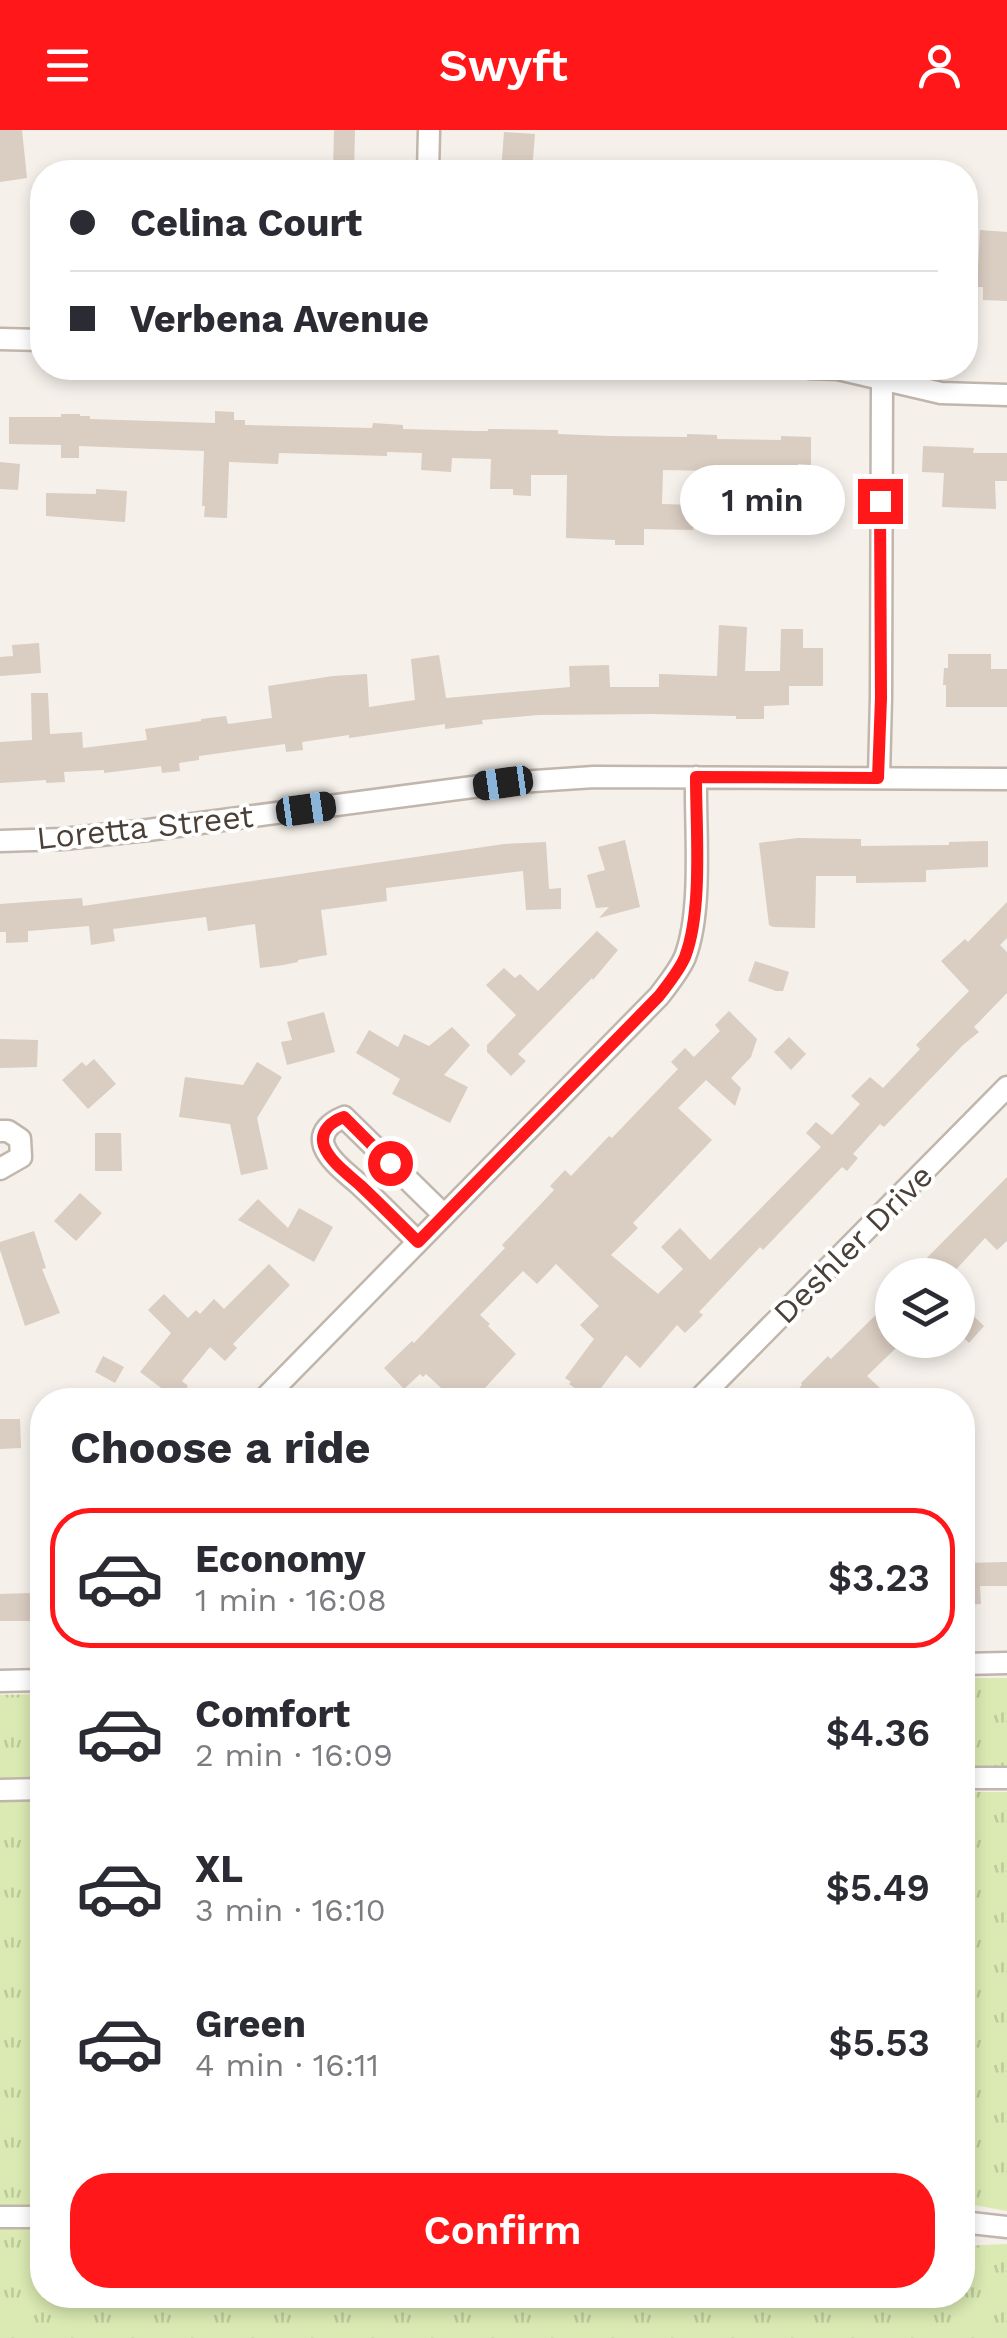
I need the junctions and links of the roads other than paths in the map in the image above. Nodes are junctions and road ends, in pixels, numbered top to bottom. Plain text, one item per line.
1 (429, 130) edge
2 (428, 160) edge
3 (0, 338) edge
4 (30, 339) edge
5 (882, 380) edge
6 (887, 380) edge
7 (1007, 395) edge
8 (696, 777) junction
9 (878, 778) junction
10 (1007, 778) edge
11 (0, 842) edge
12 (1007, 1087) edge
13 (0, 1132) edge
14 (0, 1169) edge
15 (444, 1216) junction
16 (418, 1242) junction
17 (275, 1388) edge
18 (710, 1388) edge
19 (1007, 1663) edge
20 (975, 1664) edge
21 (0, 1680) edge
22 (30, 1680) edge
23 (975, 1778) edge
24 (1007, 1778) edge
25 (30, 1789) edge
26 (0, 1790) edge
27 (30, 2217) edge
28 (0, 2218) edge
29 (975, 2223) edge
30 (1007, 2227) edge

1 - 2 street
3 - 4 street
5 - 9 street
6 - 7 street
8 - 9 street, Loretta Street
8 - 11 street, Loretta Street
8 - 15 street
9 - 10 street, Loretta Street
12 - 18 street, Deshler Drive
13 - 14 street
15 - 16 street
15 - 16 street
16 - 17 street
19 - 20 street
21 - 22 street
23 - 24 street
25 - 26 street
27 - 28 street
29 - 30 street

